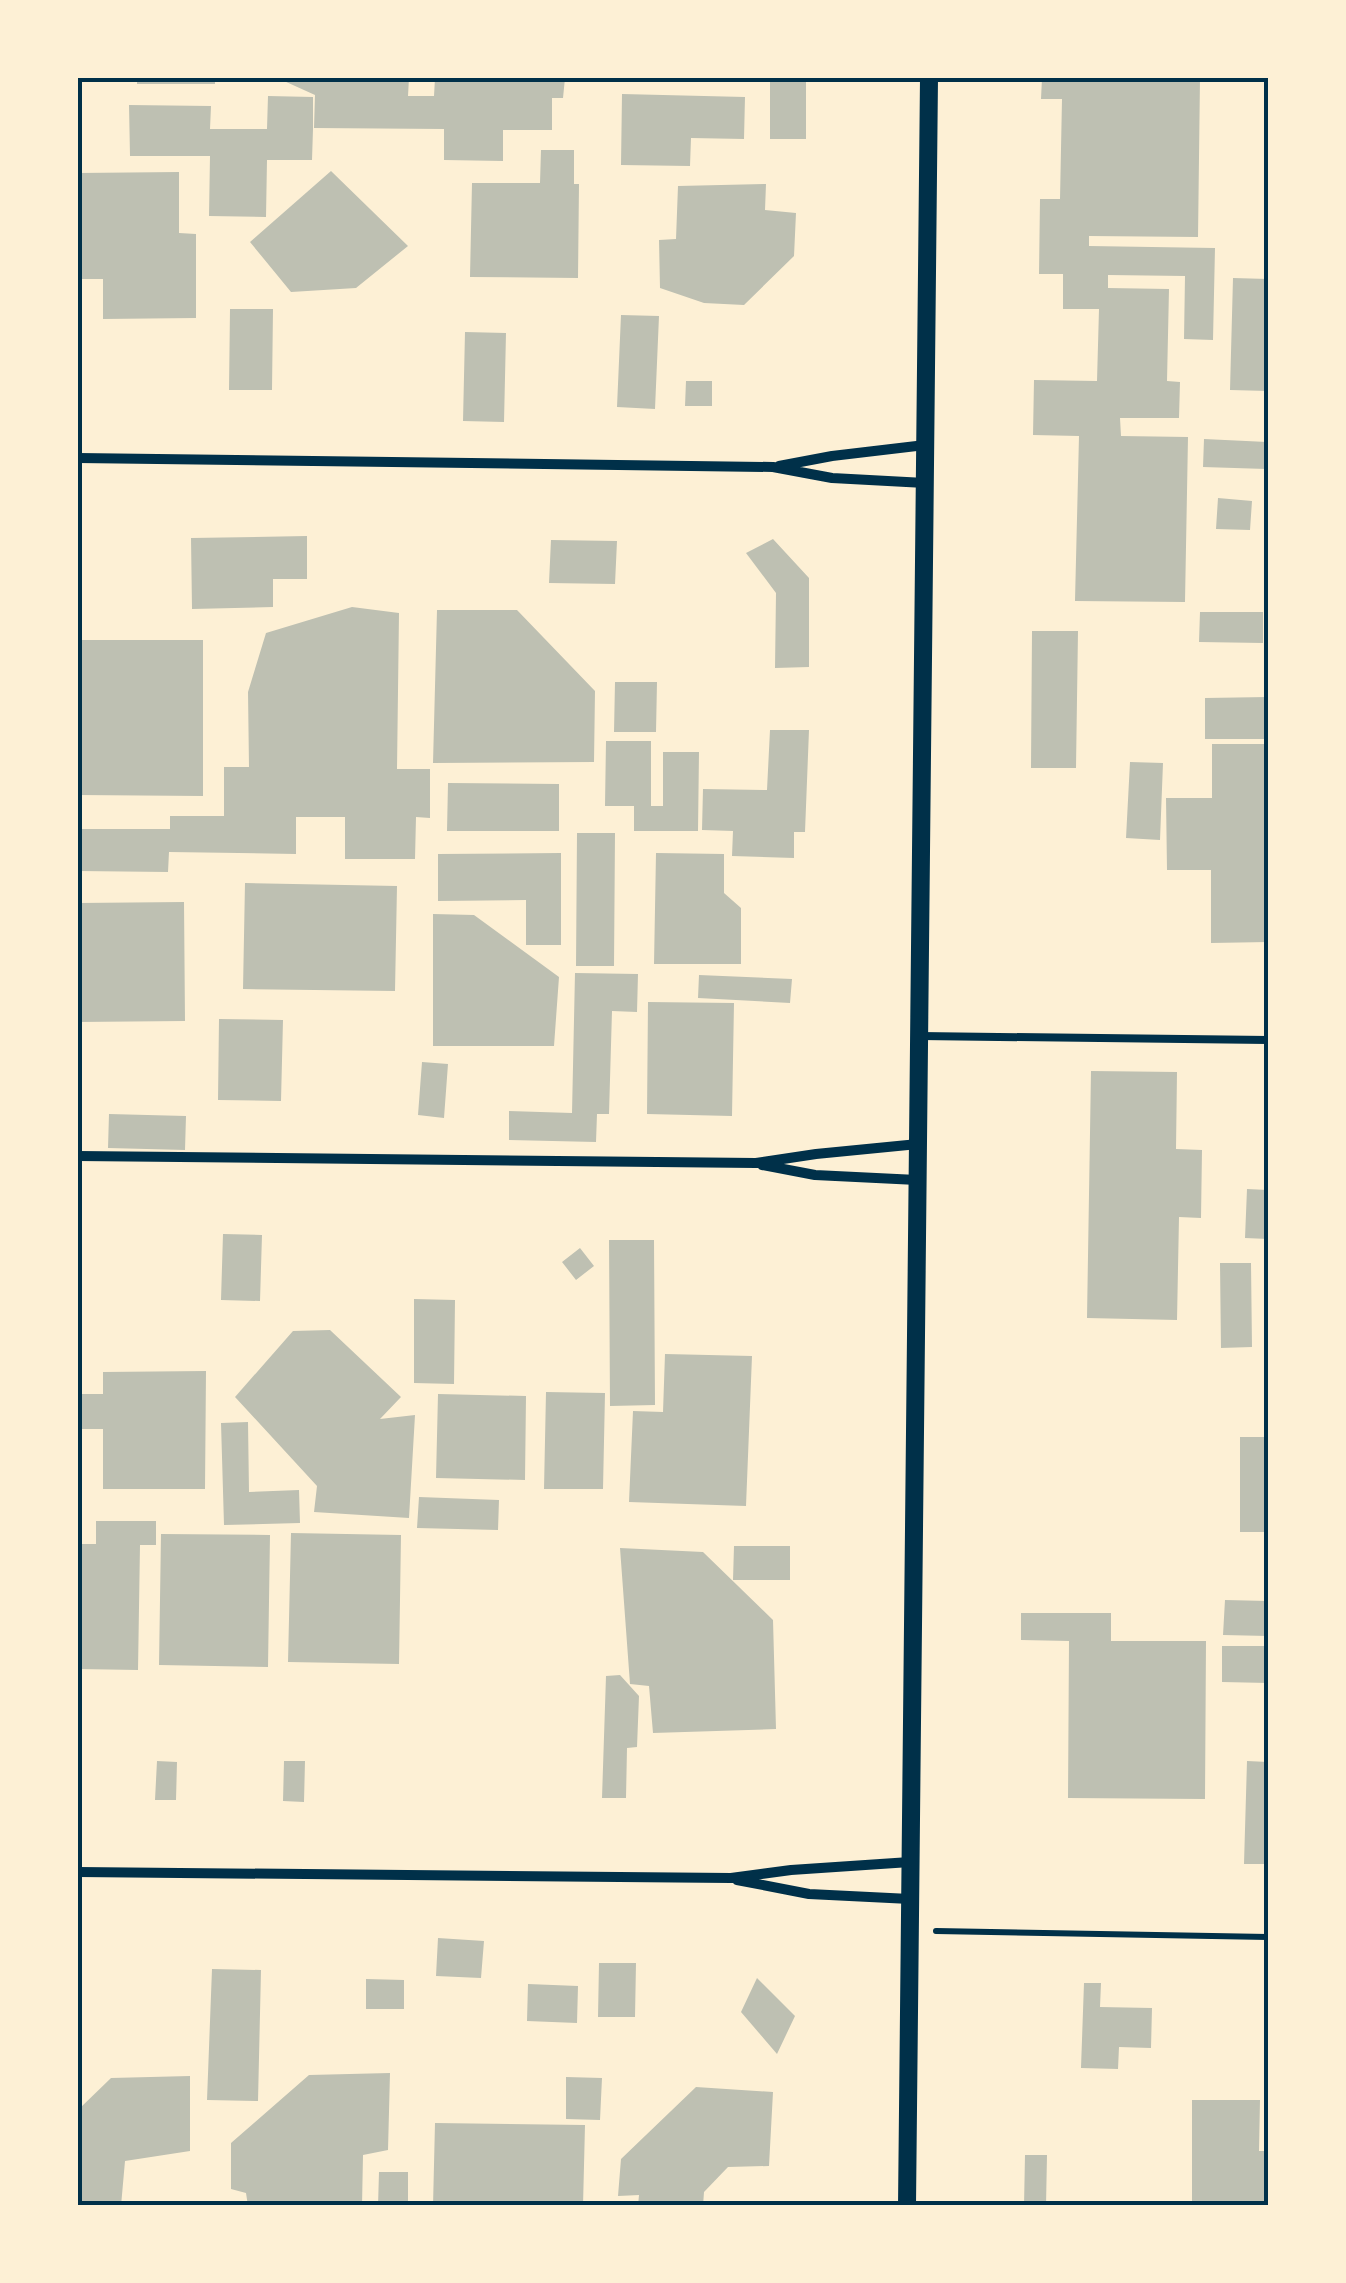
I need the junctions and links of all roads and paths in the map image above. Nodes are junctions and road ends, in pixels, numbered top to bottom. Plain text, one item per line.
1 (929, 78) edge
2 (925, 446) junction
3 (78, 458) edge
4 (773, 467) junction
5 (925, 484) junction
6 (920, 1036) junction
7 (1268, 1040) edge
8 (918, 1144) junction
9 (78, 1156) edge
10 (756, 1163) junction
11 (918, 1180) junction
12 (910, 1862) junction
13 (78, 1872) edge
14 (732, 1878) junction
15 (910, 1899) junction
16 (910, 1931) junction
17 (1268, 1937) edge
18 (907, 2206) edge

1 - 2 street
2 - 4 street
2 - 5 street
3 - 4 street
4 - 5 street
5 - 6 street
6 - 7 lane
6 - 8 street
8 - 10 street
8 - 11 street
9 - 10 street
10 - 11 street
11 - 12 street
12 - 14 street
12 - 15 street
13 - 14 street
14 - 15 street
15 - 16 street
16 - 17 path
16 - 18 street

